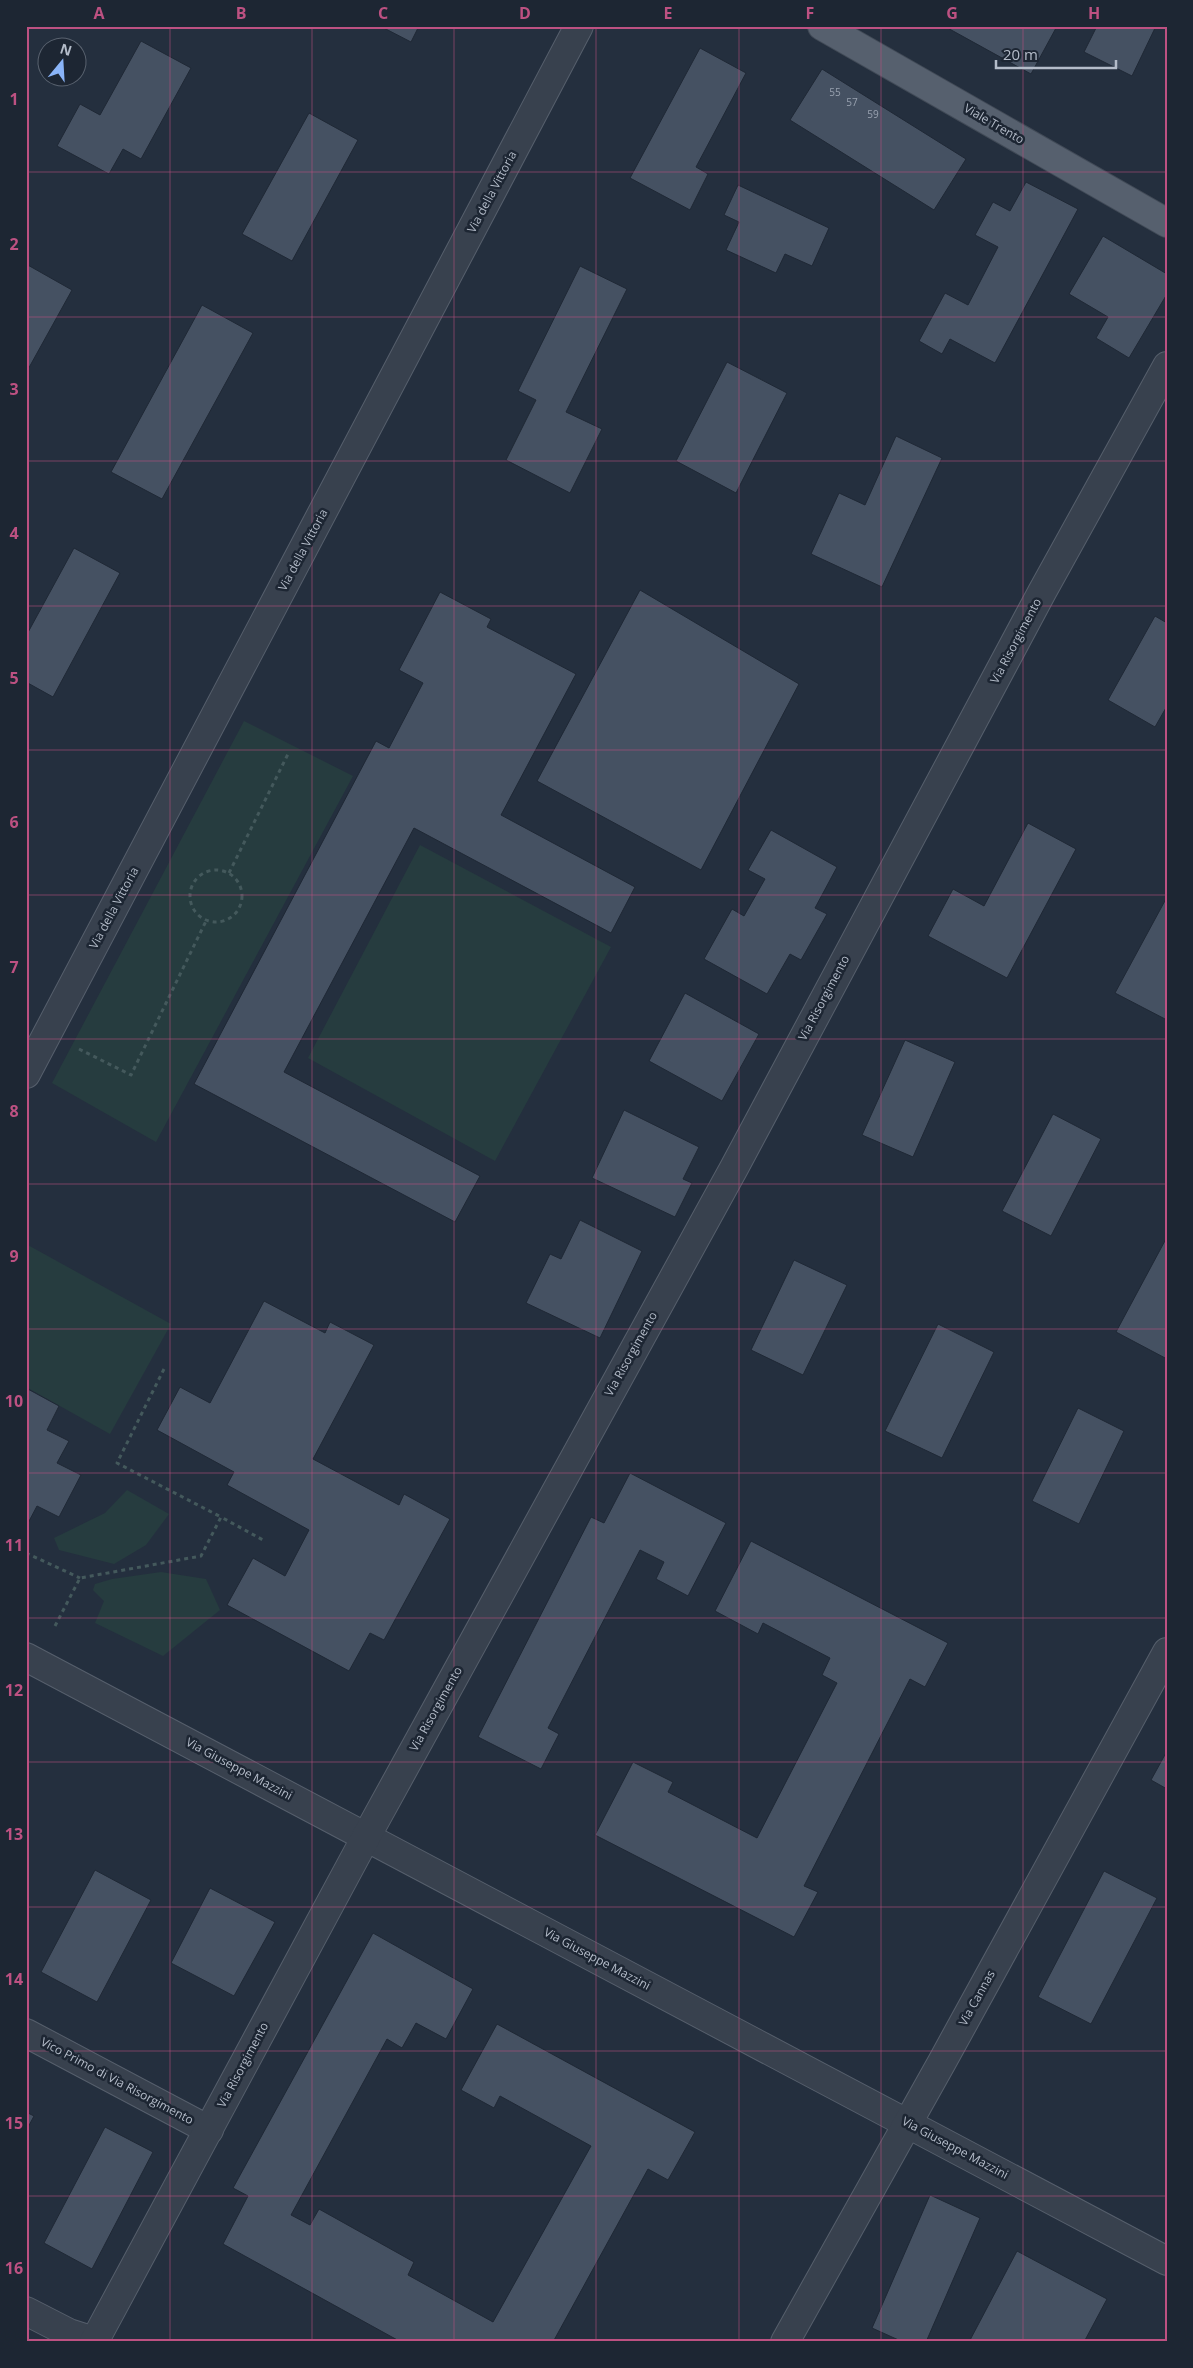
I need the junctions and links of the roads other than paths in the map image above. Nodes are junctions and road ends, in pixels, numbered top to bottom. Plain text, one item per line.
1 (579, 26) edge
2 (822, 26) edge
3 (1167, 223) edge
4 (1167, 366) edge
5 (26, 1074) edge
6 (1167, 1652) edge
7 (26, 1657) edge
8 (366, 1837) junction
9 (26, 2033) edge
10 (908, 2124) junction
11 (209, 2130) junction
12 (1167, 2261) edge
13 (26, 2311) edge
14 (94, 2342) edge
15 (785, 2342) edge

1 - 5 street, Via della Vittoria
2 - 3 main road, Viale Trento
4 - 8 street, Via Risorgimento
6 - 10 street, Via Cannas
7 - 8 street, Via Giuseppe Mazzini
8 - 10 street, Via Giuseppe Mazzini
8 - 11 street, Via Risorgimento
9 - 11 street, Vico Primo di Via Risorgimento
10 - 12 street, Via Giuseppe Mazzini
10 - 15 street, Via Cannas
11 - 14 street, Via Risorgimento
13 - 14 street

